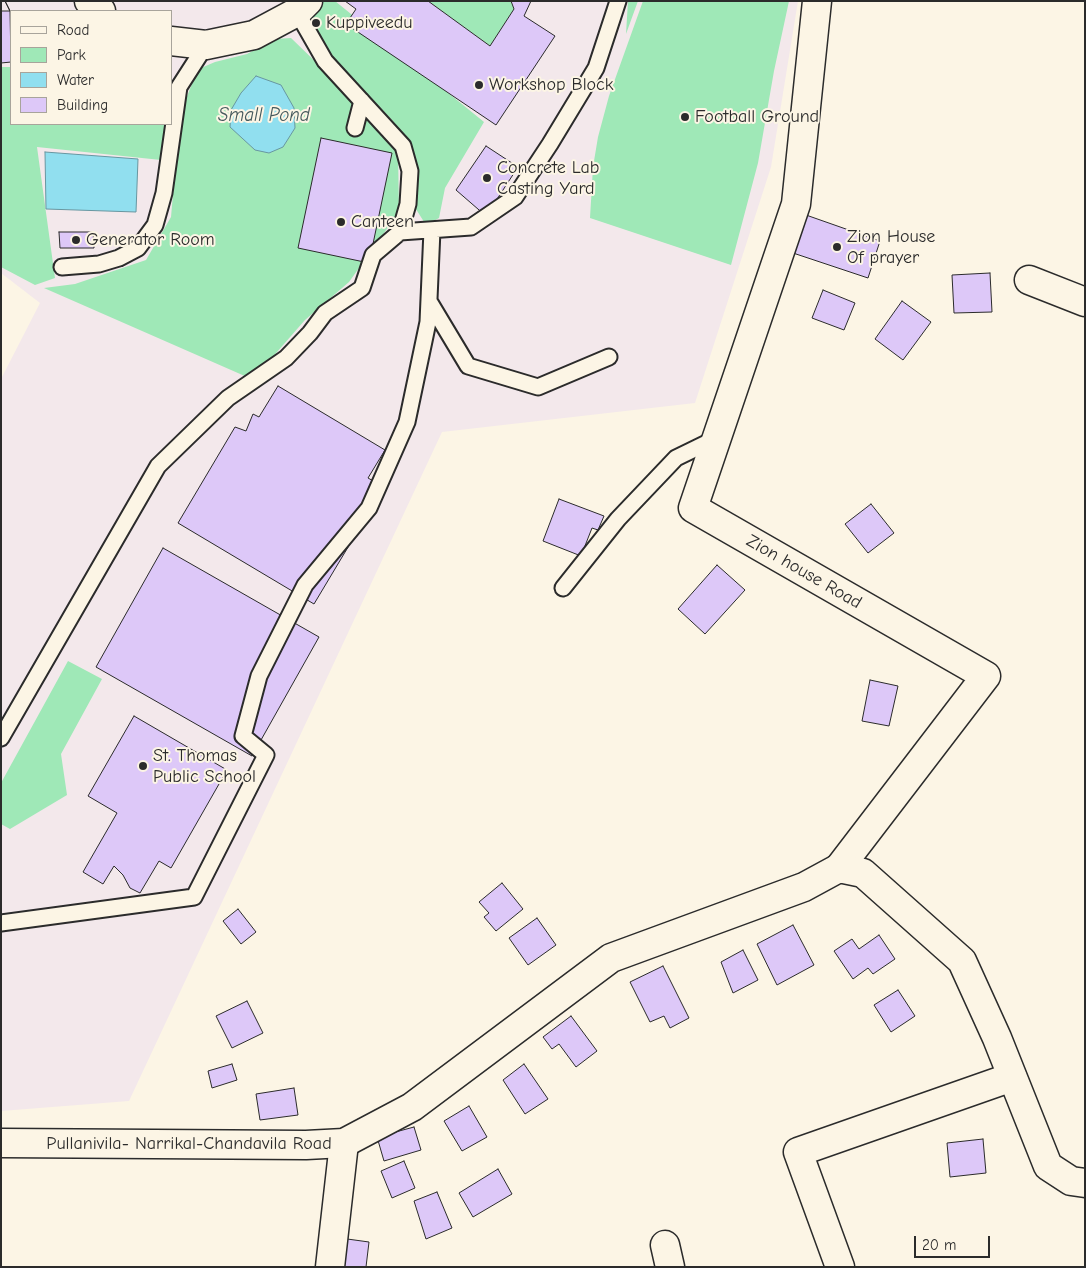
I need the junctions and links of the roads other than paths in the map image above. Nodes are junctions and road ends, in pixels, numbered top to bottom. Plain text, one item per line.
1 (89, 1) edge
2 (618, 1) edge
3 (817, 1) edge
4 (303, 7) edge
5 (100, 10) edge
6 (172, 41) edge
7 (206, 45) junction
8 (362, 101) junction
9 (355, 128) dead end
10 (432, 230) junction
11 (400, 232) junction
12 (62, 267) dead end
13 (1029, 280) dead end
14 (429, 301) junction
15 (1085, 302) edge
16 (609, 357) dead end
17 (717, 438) junction
18 (563, 588) dead end
19 (1, 738) edge
20 (839, 868) junction
21 (1, 924) edge
22 (1012, 1077) junction
23 (344, 1143) junction
24 (1, 1144) edge
25 (1085, 1183) edge
26 (330, 1267) edge
27 (840, 1267) edge

1 - 5 street
2 - 10 lane
3 - 17 street, Zion house Road
4 - 7 street
4 - 8 lane
6 - 7 street
7 - 12 lane
8 - 9 lane
8 - 11 lane
10 - 11 lane
10 - 14 lane
11 - 19 lane
13 - 15 street
14 - 16 lane
14 - 21 lane
17 - 18 lane
17 - 20 street, Zion house Road
20 - 22 street
20 - 23 street, Pullanivila- Narrikal-Chandavila Road
22 - 25 street
22 - 27 street
23 - 24 street, Pullanivila- Narrikal-Chandavila Road
23 - 26 street

